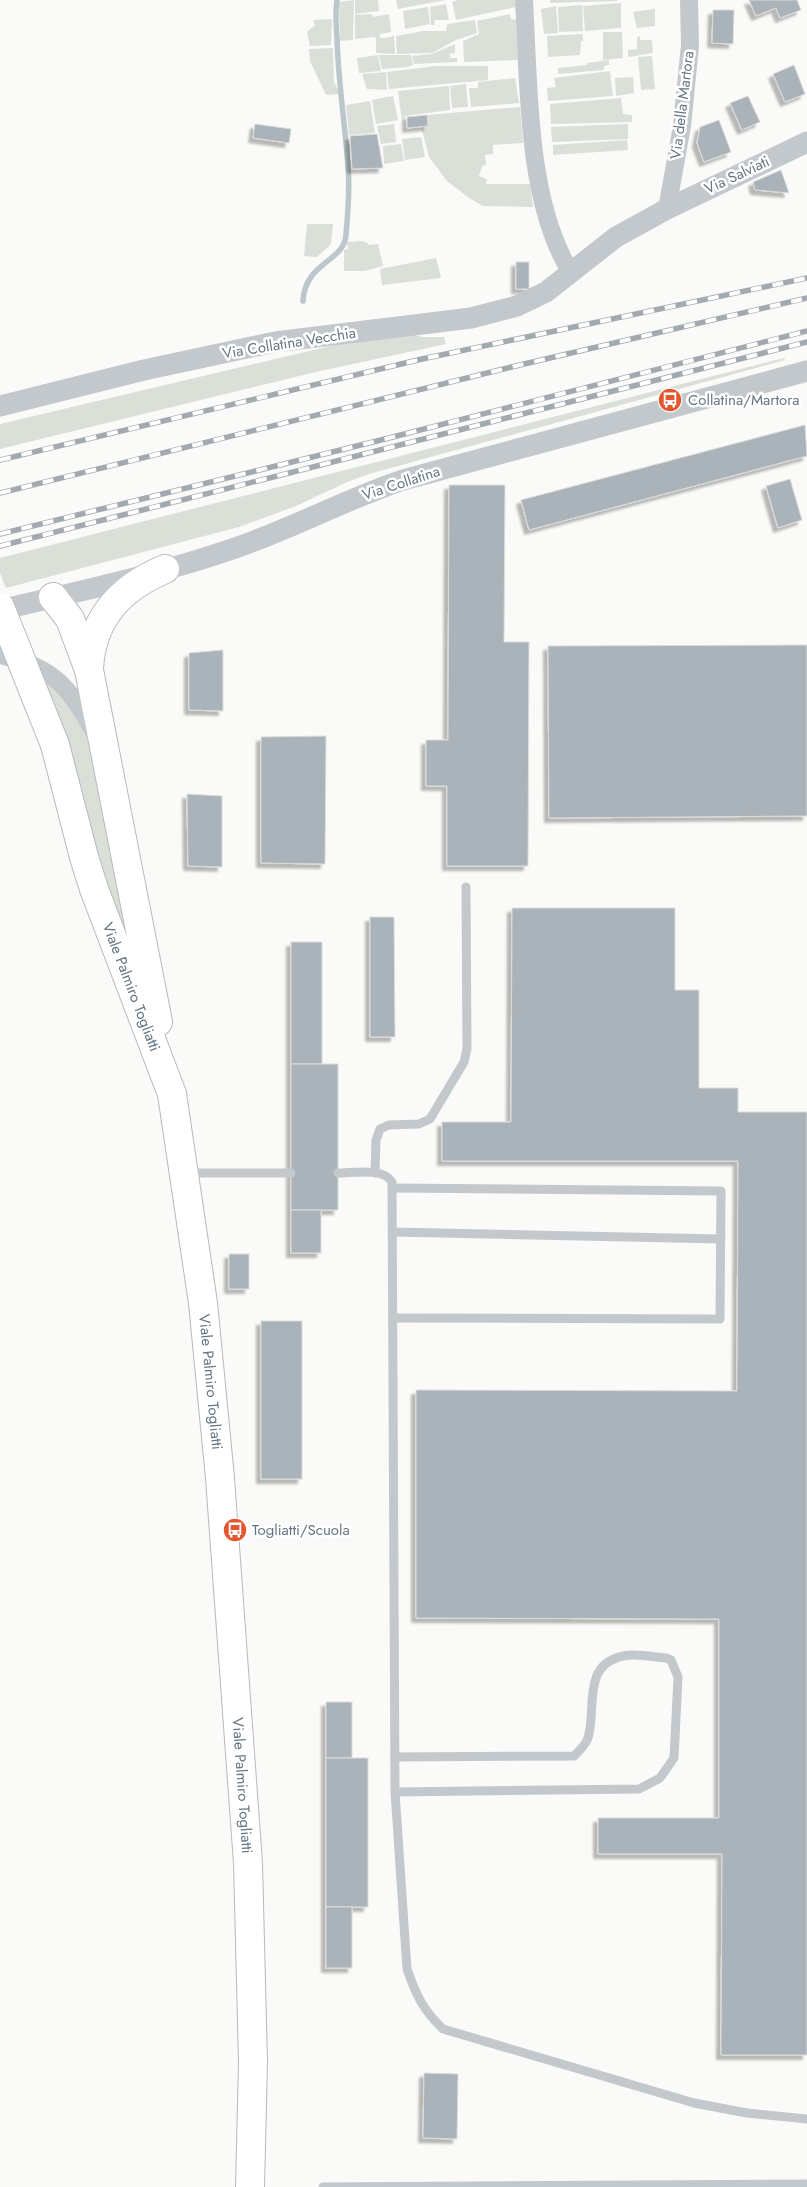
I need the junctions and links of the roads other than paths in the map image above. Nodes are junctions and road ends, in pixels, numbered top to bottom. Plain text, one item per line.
1 (524, 0) edge
2 (689, 0) edge
3 (807, 142) edge
4 (666, 208) junction
5 (570, 271) junction
6 (807, 371) edge
7 (0, 406) edge
8 (165, 569) junction
9 (53, 597) junction
10 (0, 607) edge
11 (0, 610) edge
12 (0, 655) edge
13 (89, 670) junction
14 (106, 752) junction
15 (466, 887) dead end
16 (172, 1094) junction
17 (184, 1173) junction
18 (291, 1173) dead end
19 (338, 1173) dead end
20 (375, 1173) junction
21 (392, 1188) junction
22 (393, 1232) junction
23 (721, 1239) junction
24 (394, 1318) junction
25 (395, 1757) junction
26 (396, 1792) junction
27 (807, 2119) edge
28 (252, 2179) edge
29 (807, 2184) edge
30 (323, 2187) edge

1 - 5 street
2 - 4 street, Via della Martora
3 - 4 street, Via Salviati
4 - 5 street, Via Collatina Vecchia
5 - 7 street, Via Collatina Vecchia
6 - 8 street, Via Collatina
8 - 9 street, Via Collatina
8 - 13 main road
9 - 11 street, Via Collatina
9 - 13 main road
10 - 16 main road, Viale Palmiro Togliatti, bridge
12 - 14 street
13 - 14 main road
14 - 16 main road
15 - 20 lane
16 - 17 main road, Viale Palmiro Togliatti
17 - 18 lane
17 - 28 main road, Viale Palmiro Togliatti
19 - 20 lane
20 - 21 lane
21 - 22 lane
21 - 23 lane
22 - 23 lane
22 - 24 lane
23 - 24 lane
24 - 25 lane
25 - 26 lane
25 - 26 lane
26 - 27 lane
29 - 30 lane

